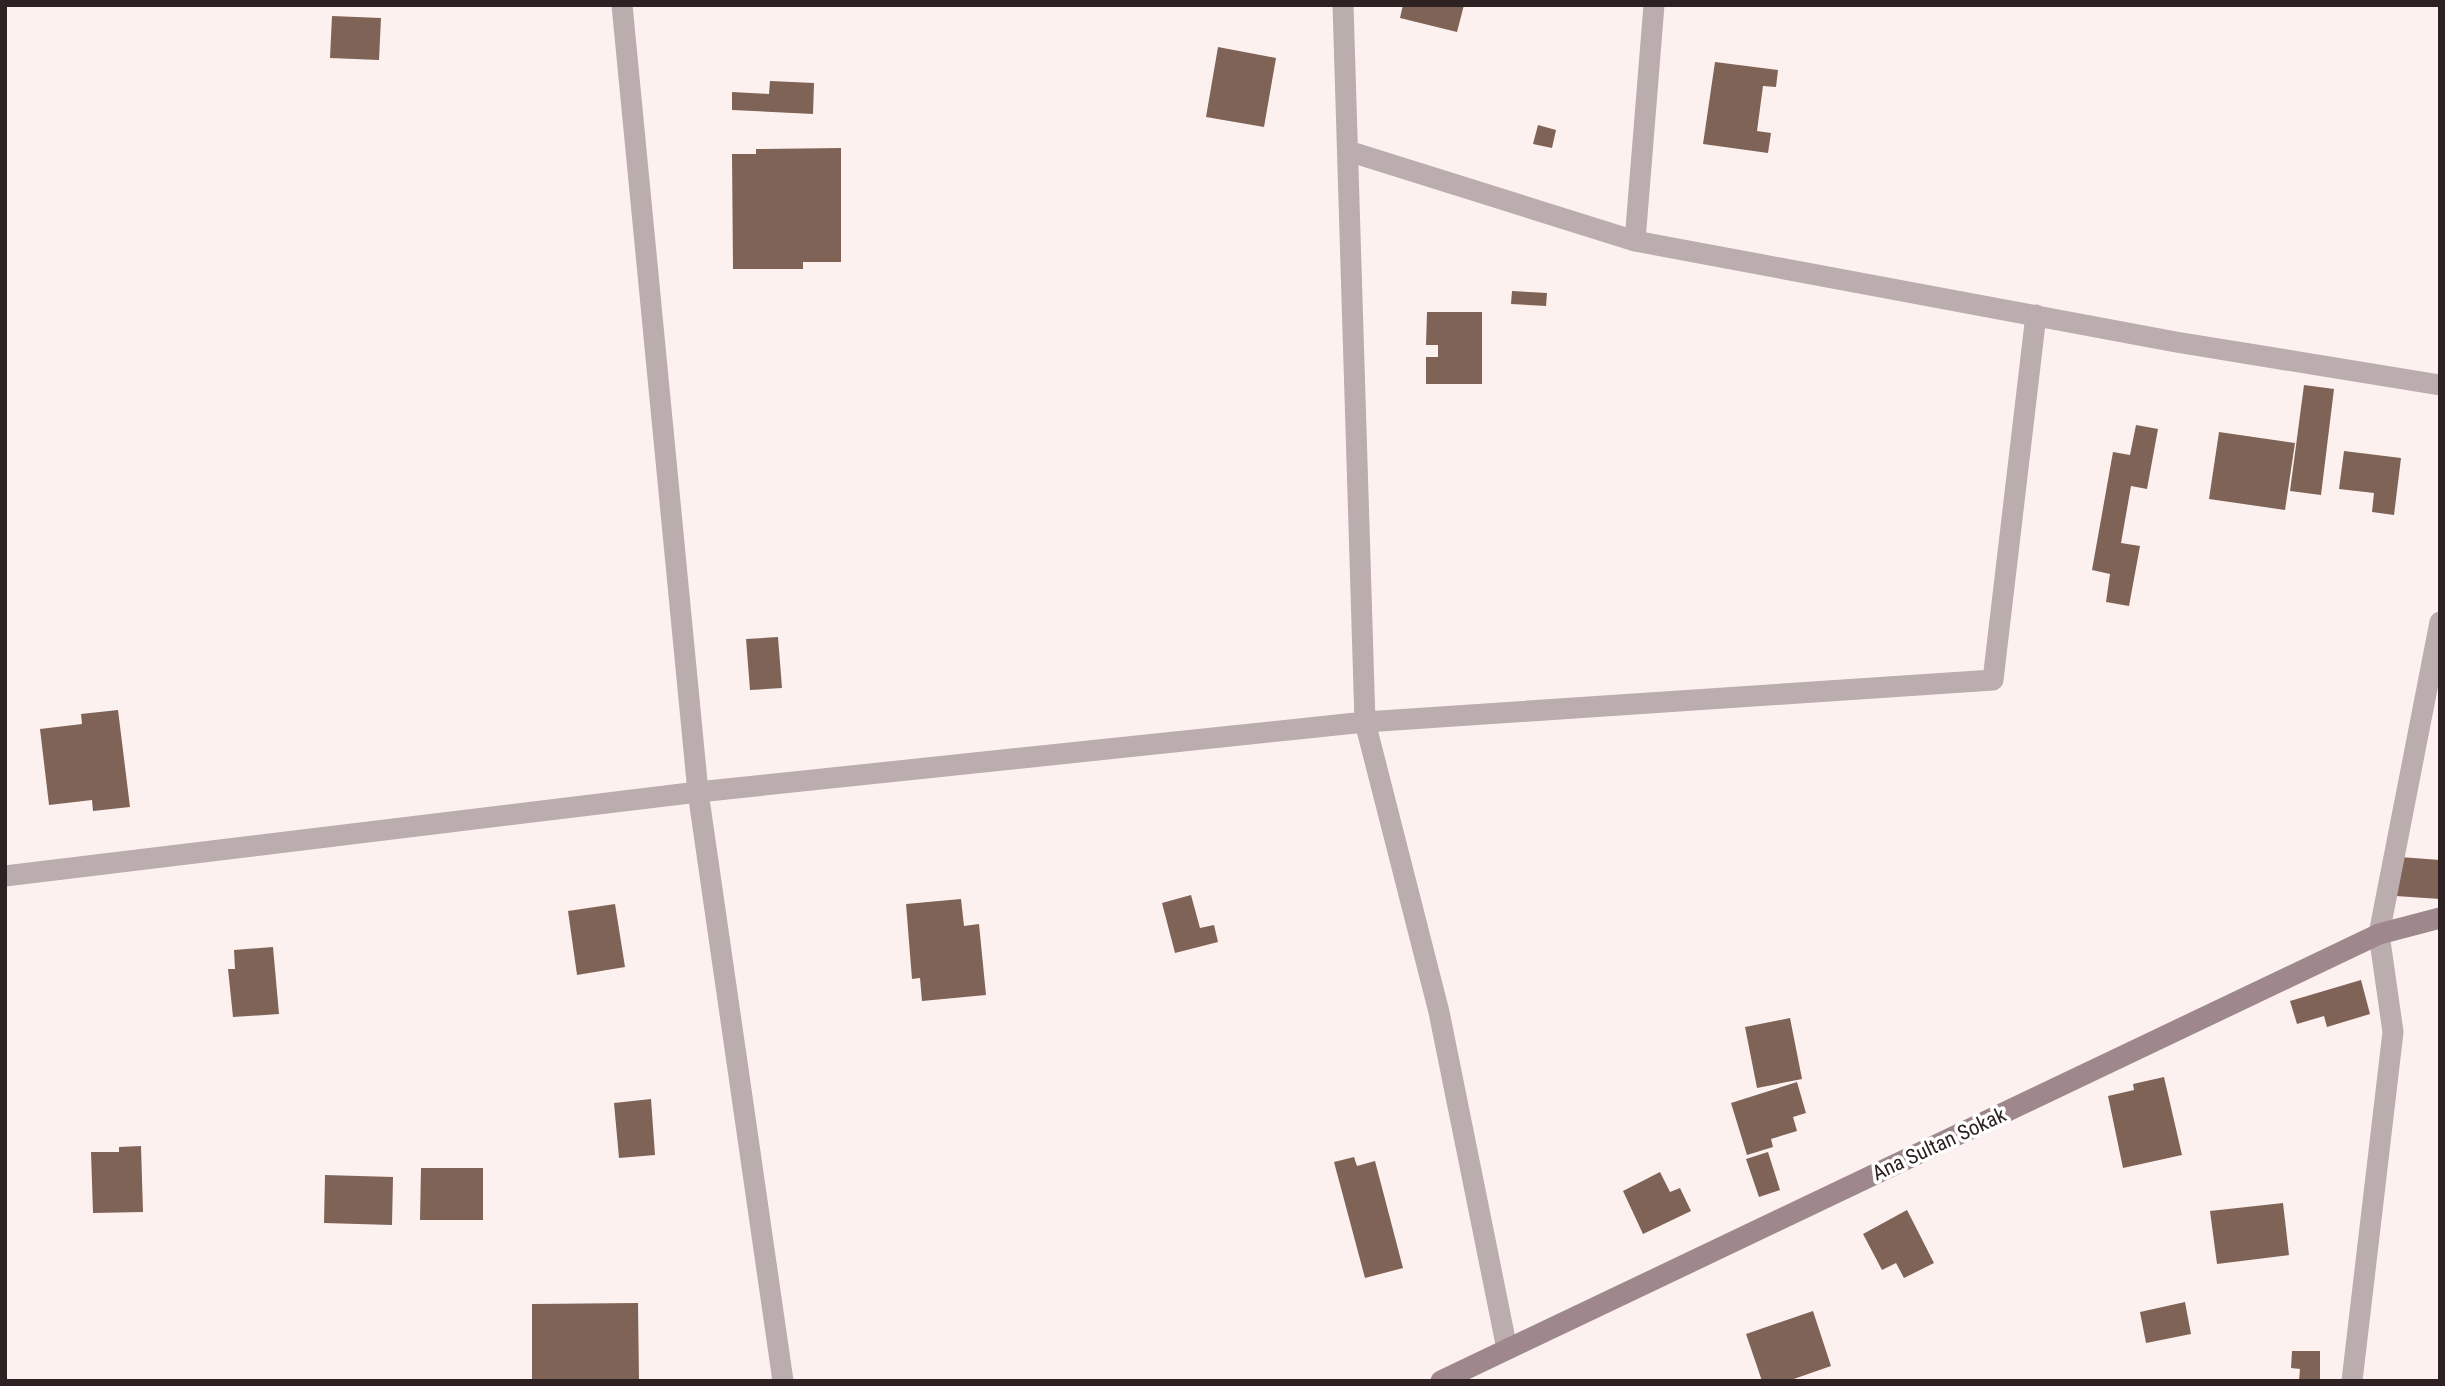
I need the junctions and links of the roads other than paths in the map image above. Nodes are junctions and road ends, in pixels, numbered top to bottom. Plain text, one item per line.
1 (622, 5) edge
2 (1343, 5) edge
3 (1654, 5) edge
4 (1348, 151) junction
5 (1635, 240) junction
6 (2036, 315) junction
7 (2440, 386) edge
8 (2440, 622) edge
9 (1365, 722) junction
10 (698, 792) junction
11 (5, 876) edge
12 (2440, 918) edge
13 (2379, 934) junction
14 (1507, 1349) junction
15 (783, 1381) edge
16 (1441, 1381) edge
17 (2352, 1381) edge

1 - 10 street
2 - 4 street
3 - 5 street
4 - 5 street
4 - 9 street
5 - 6 street
6 - 7 street
6 - 9 street
8 - 13 street
9 - 10 street
9 - 14 street
10 - 11 street
10 - 15 street
12 - 13 street, Ana Sultan Sokak
13 - 14 street, Ana Sultan Sokak
13 - 17 street
14 - 16 street, Ana Sultan Sokak

